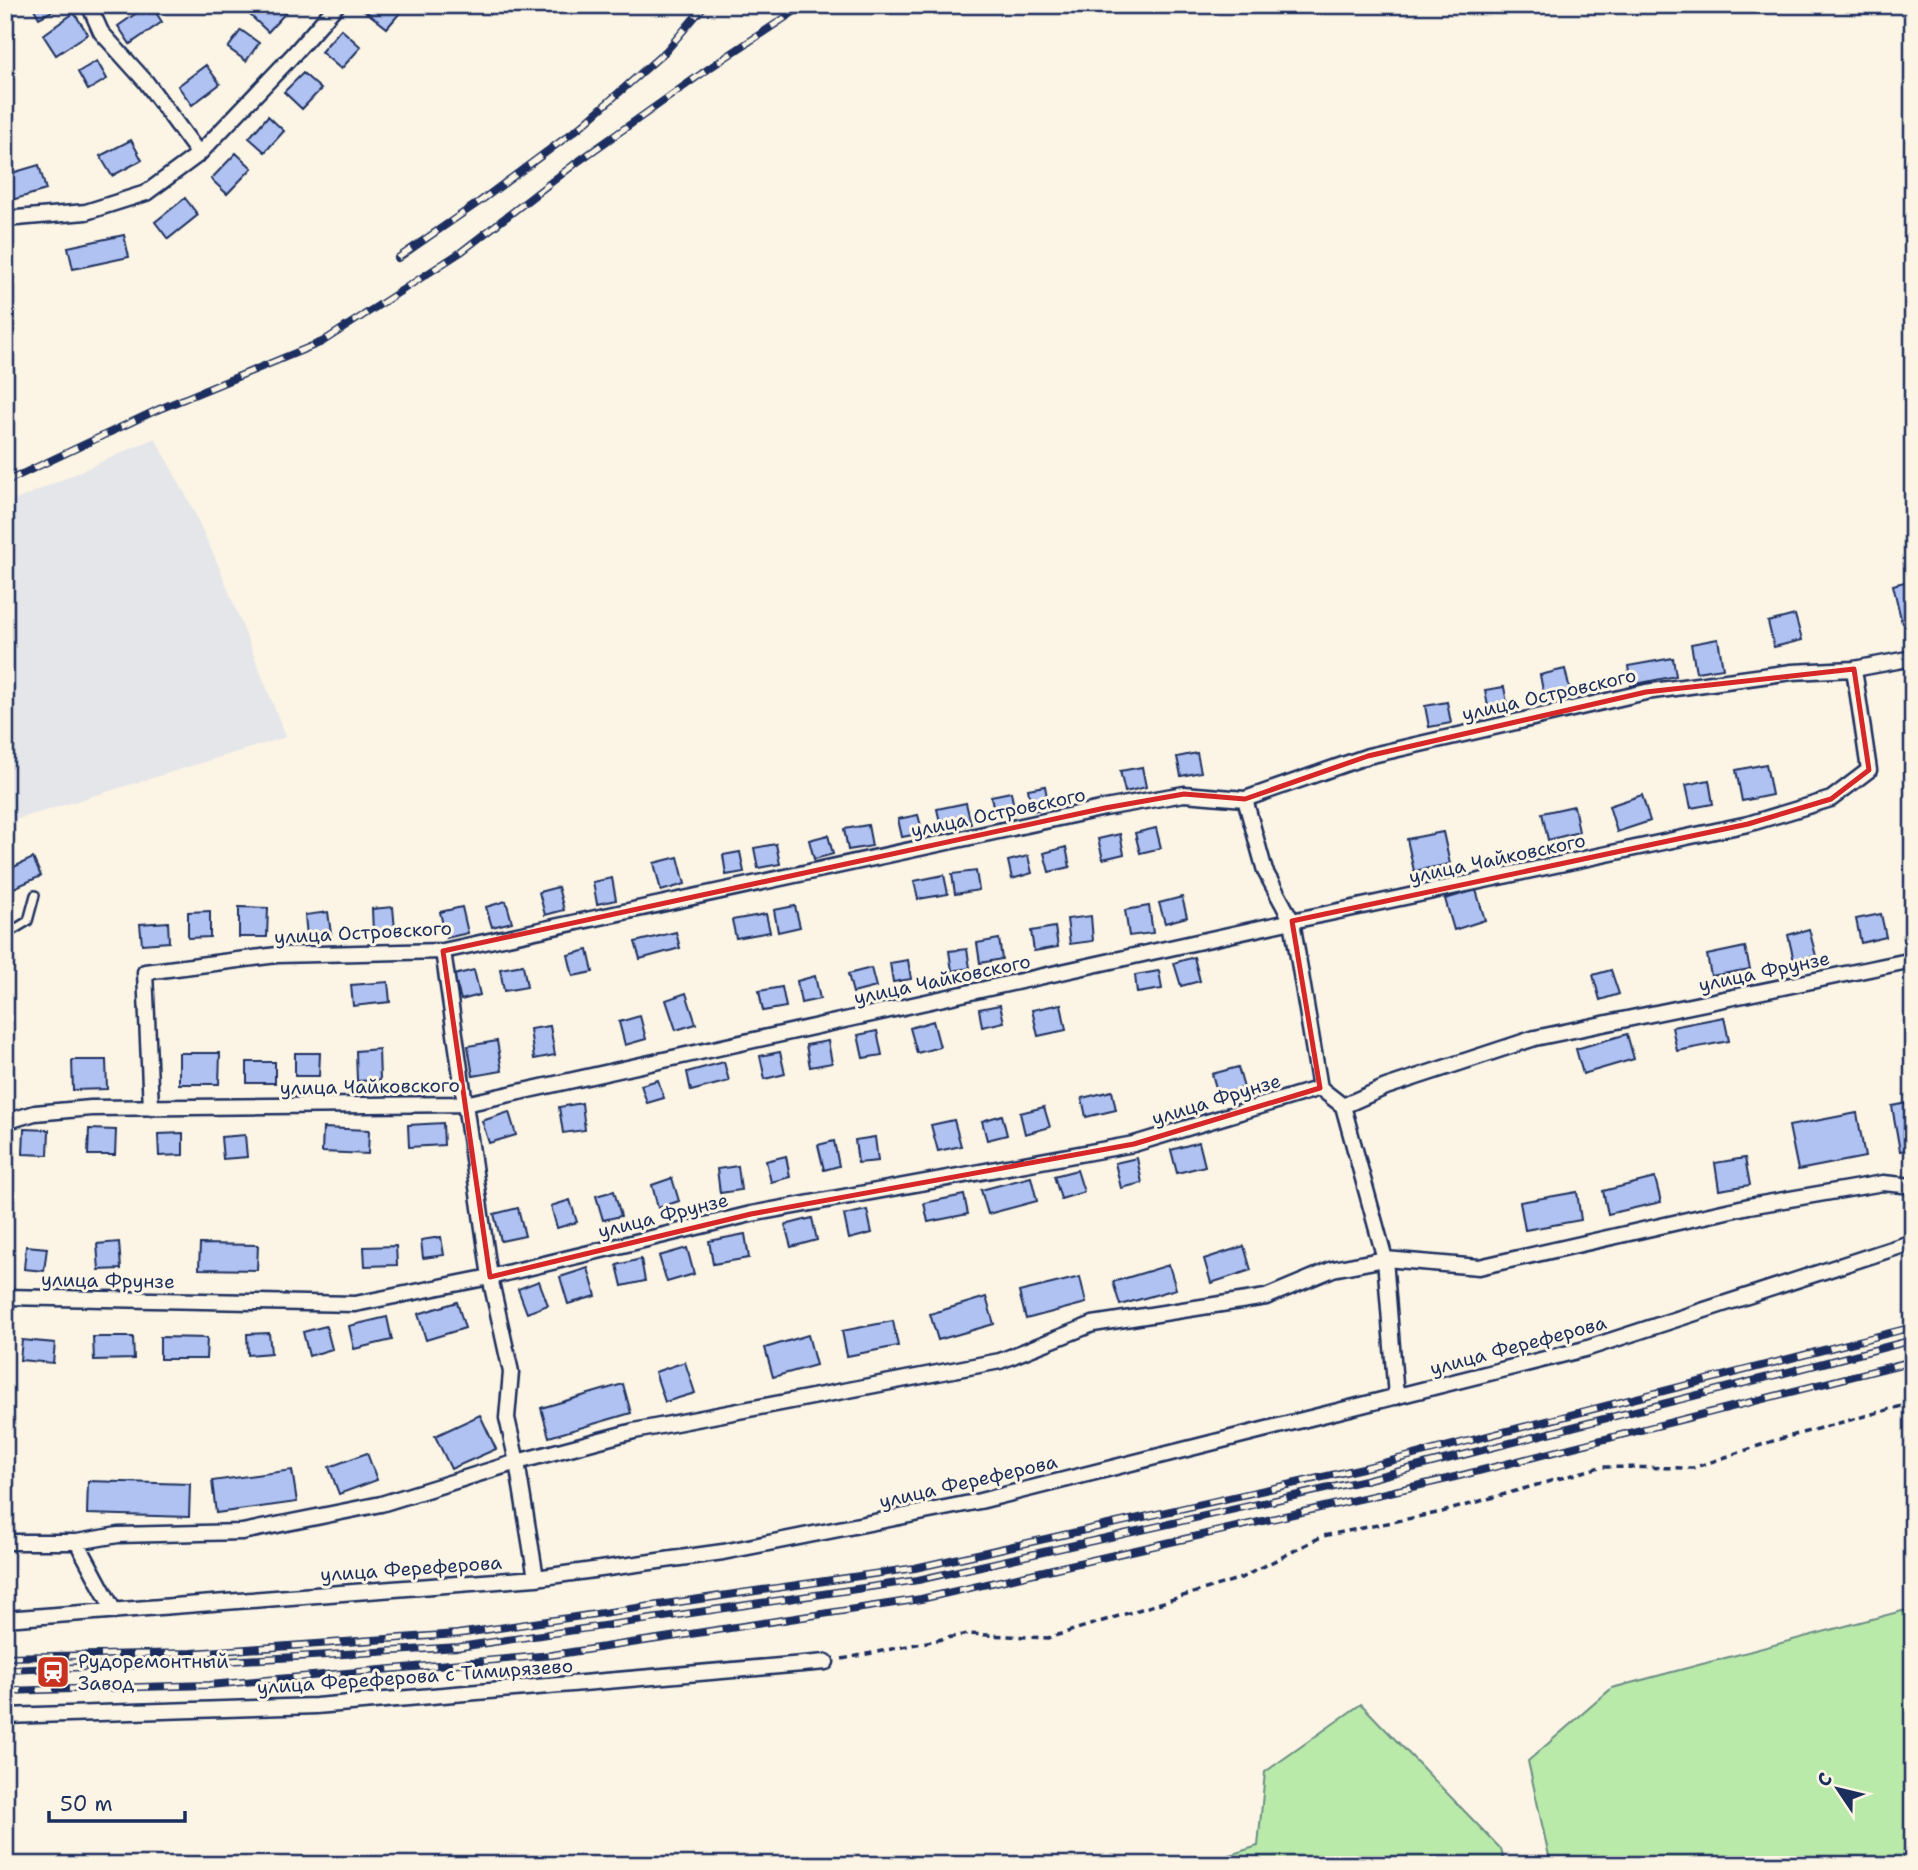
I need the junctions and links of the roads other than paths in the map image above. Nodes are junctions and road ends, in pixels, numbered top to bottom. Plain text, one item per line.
1 (89, 5) edge
2 (337, 5) edge
3 (199, 154) junction
4 (5, 219) edge
5 (1913, 658) edge
6 (1854, 669) junction
7 (1245, 799) junction
8 (34, 895) dead end
9 (1292, 921) junction
10 (5, 935) edge
11 (443, 951) junction
12 (1913, 960) edge
13 (1320, 1088) junction
14 (465, 1104) junction
15 (1343, 1106) junction
16 (151, 1108) junction
17 (5, 1122) edge
18 (1913, 1186) edge
19 (1913, 1242) edge
20 (1385, 1259) junction
21 (490, 1278) junction
22 (5, 1297) edge
23 (1396, 1397) junction
24 (517, 1462) junction
25 (5, 1542) edge
26 (77, 1542) junction
27 (536, 1578) junction
28 (114, 1611) junction
29 (5, 1619) edge
30 (826, 1662) road end
31 (5, 1716) edge

1 - 3 street
2 - 3 street
3 - 4 street
5 - 6 street, улица Островского
6 - 7 street, улица Островского
6 - 9 street, улица Чайковского
7 - 9 street
7 - 11 street, улица Островского
8 - 10 lane
9 - 13 street
9 - 14 street, улица Чайковского
11 - 14 street
11 - 16 street, улица Островского
12 - 15 street, улица Фрунзе
13 - 15 street
13 - 21 street, улица Фрунзе
14 - 16 street, улица Чайковского
14 - 21 street
15 - 20 street
16 - 17 street, улица Чайковского
18 - 20 street
19 - 23 street, улица Фереферова
20 - 23 street
20 - 24 street
21 - 22 street, улица Фрунзе
21 - 24 street
23 - 27 street, улица Фереферова
24 - 26 street
24 - 27 street
25 - 26 street
26 - 28 street
27 - 28 street, улица Фереферова
28 - 29 street, улица Фереферова
30 - 31 street, улица Фереферова с Тимирязево

